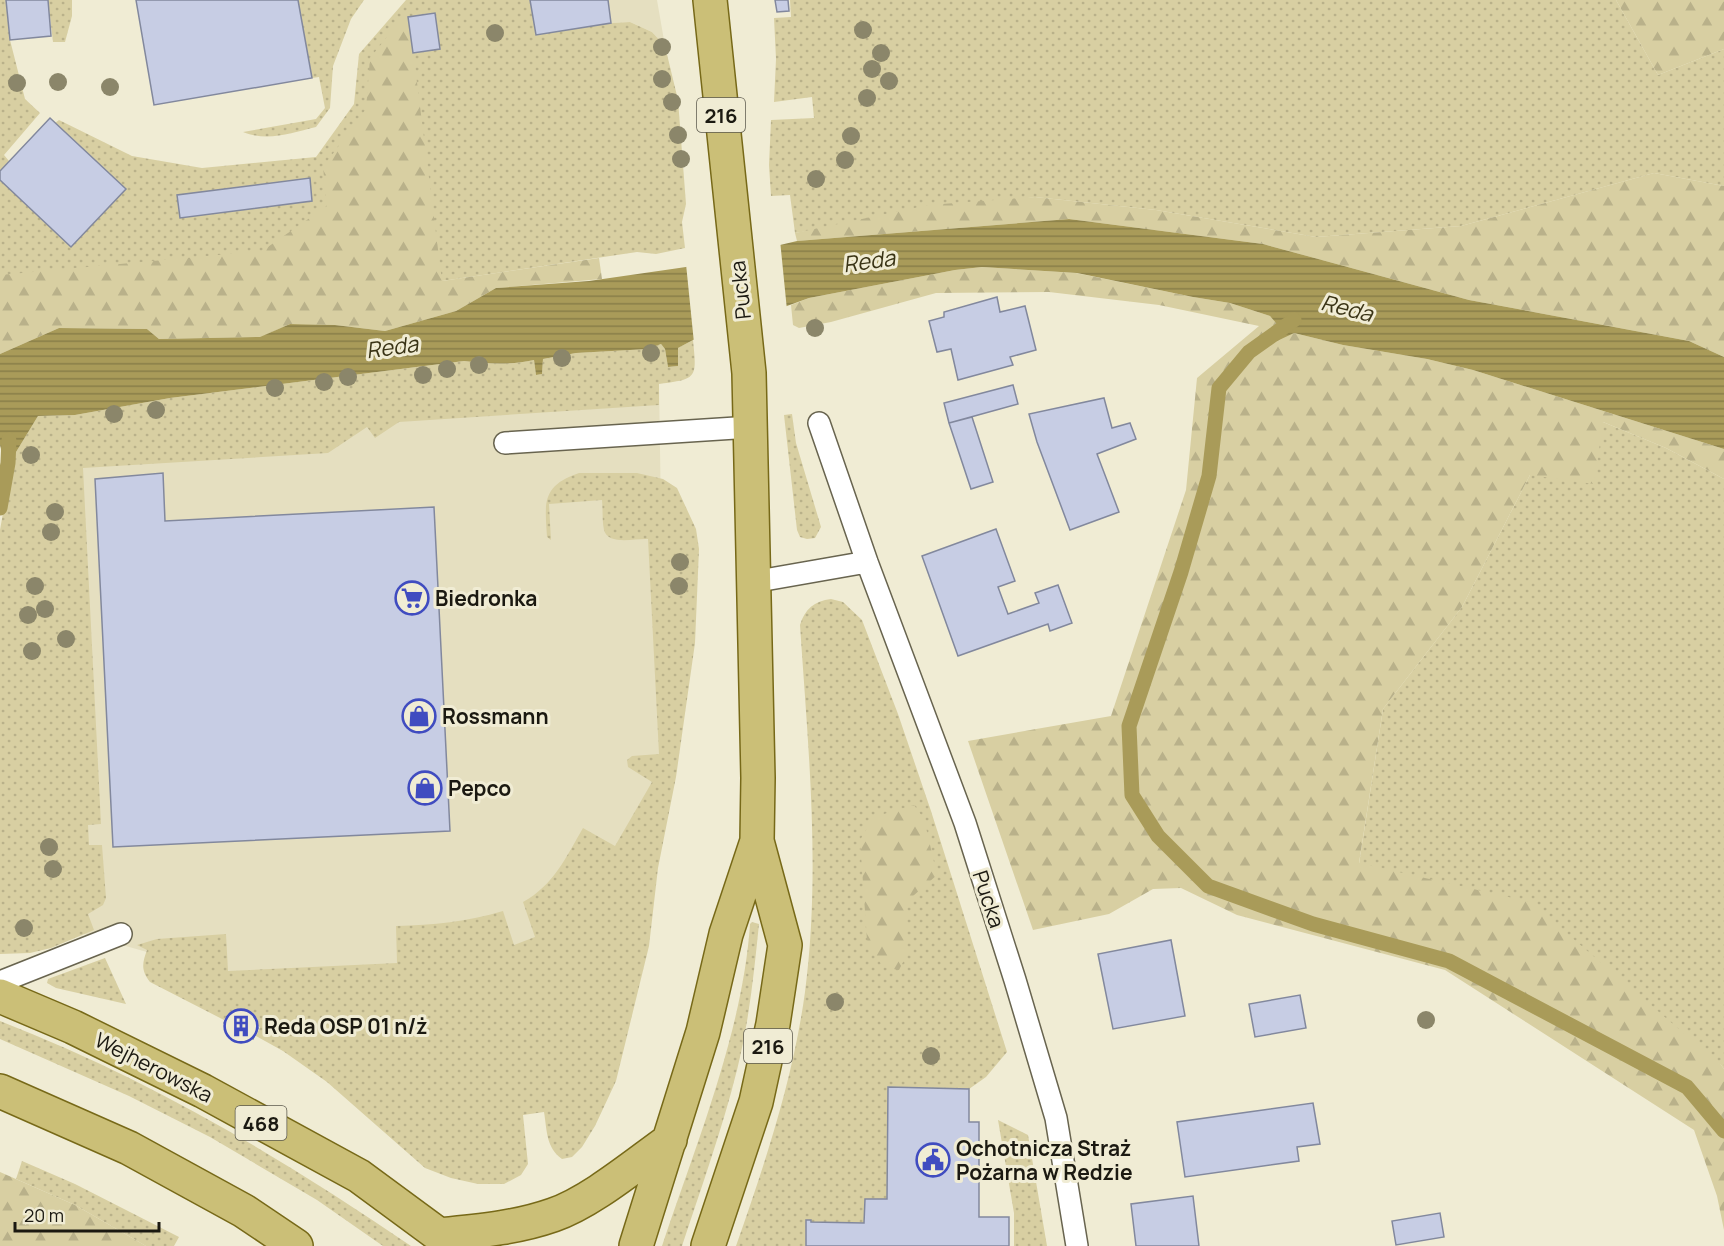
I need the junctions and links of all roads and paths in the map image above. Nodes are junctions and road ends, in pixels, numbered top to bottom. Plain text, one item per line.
1 (710, 0) edge
2 (819, 423) dead end
3 (751, 426) junction
4 (505, 443) dead end
5 (867, 562) junction
6 (753, 582) junction
7 (757, 841) junction
8 (121, 934) dead end
9 (0, 982) edge
10 (0, 996) edge
11 (0, 1091) edge
12 (670, 1140) junction
13 (447, 1240) edge
14 (296, 1246) edge
15 (636, 1246) edge
16 (708, 1246) edge
17 (1077, 1246) edge

1 - 3 main road, Pucka / 216
2 - 5 lane, Pucka
3 - 4 lane
3 - 6 main road, Pucka / 216
5 - 6 lane
5 - 17 lane, Pucka
6 - 7 main road, Pucka / 216
7 - 12 main road, Pucka / 216
7 - 16 main road, Pucka / 216
8 - 9 lane
10 - 13 main road, Wejherowska / 468
11 - 14 main road
12 - 13 main road
12 - 15 main road, Pucka / 216

